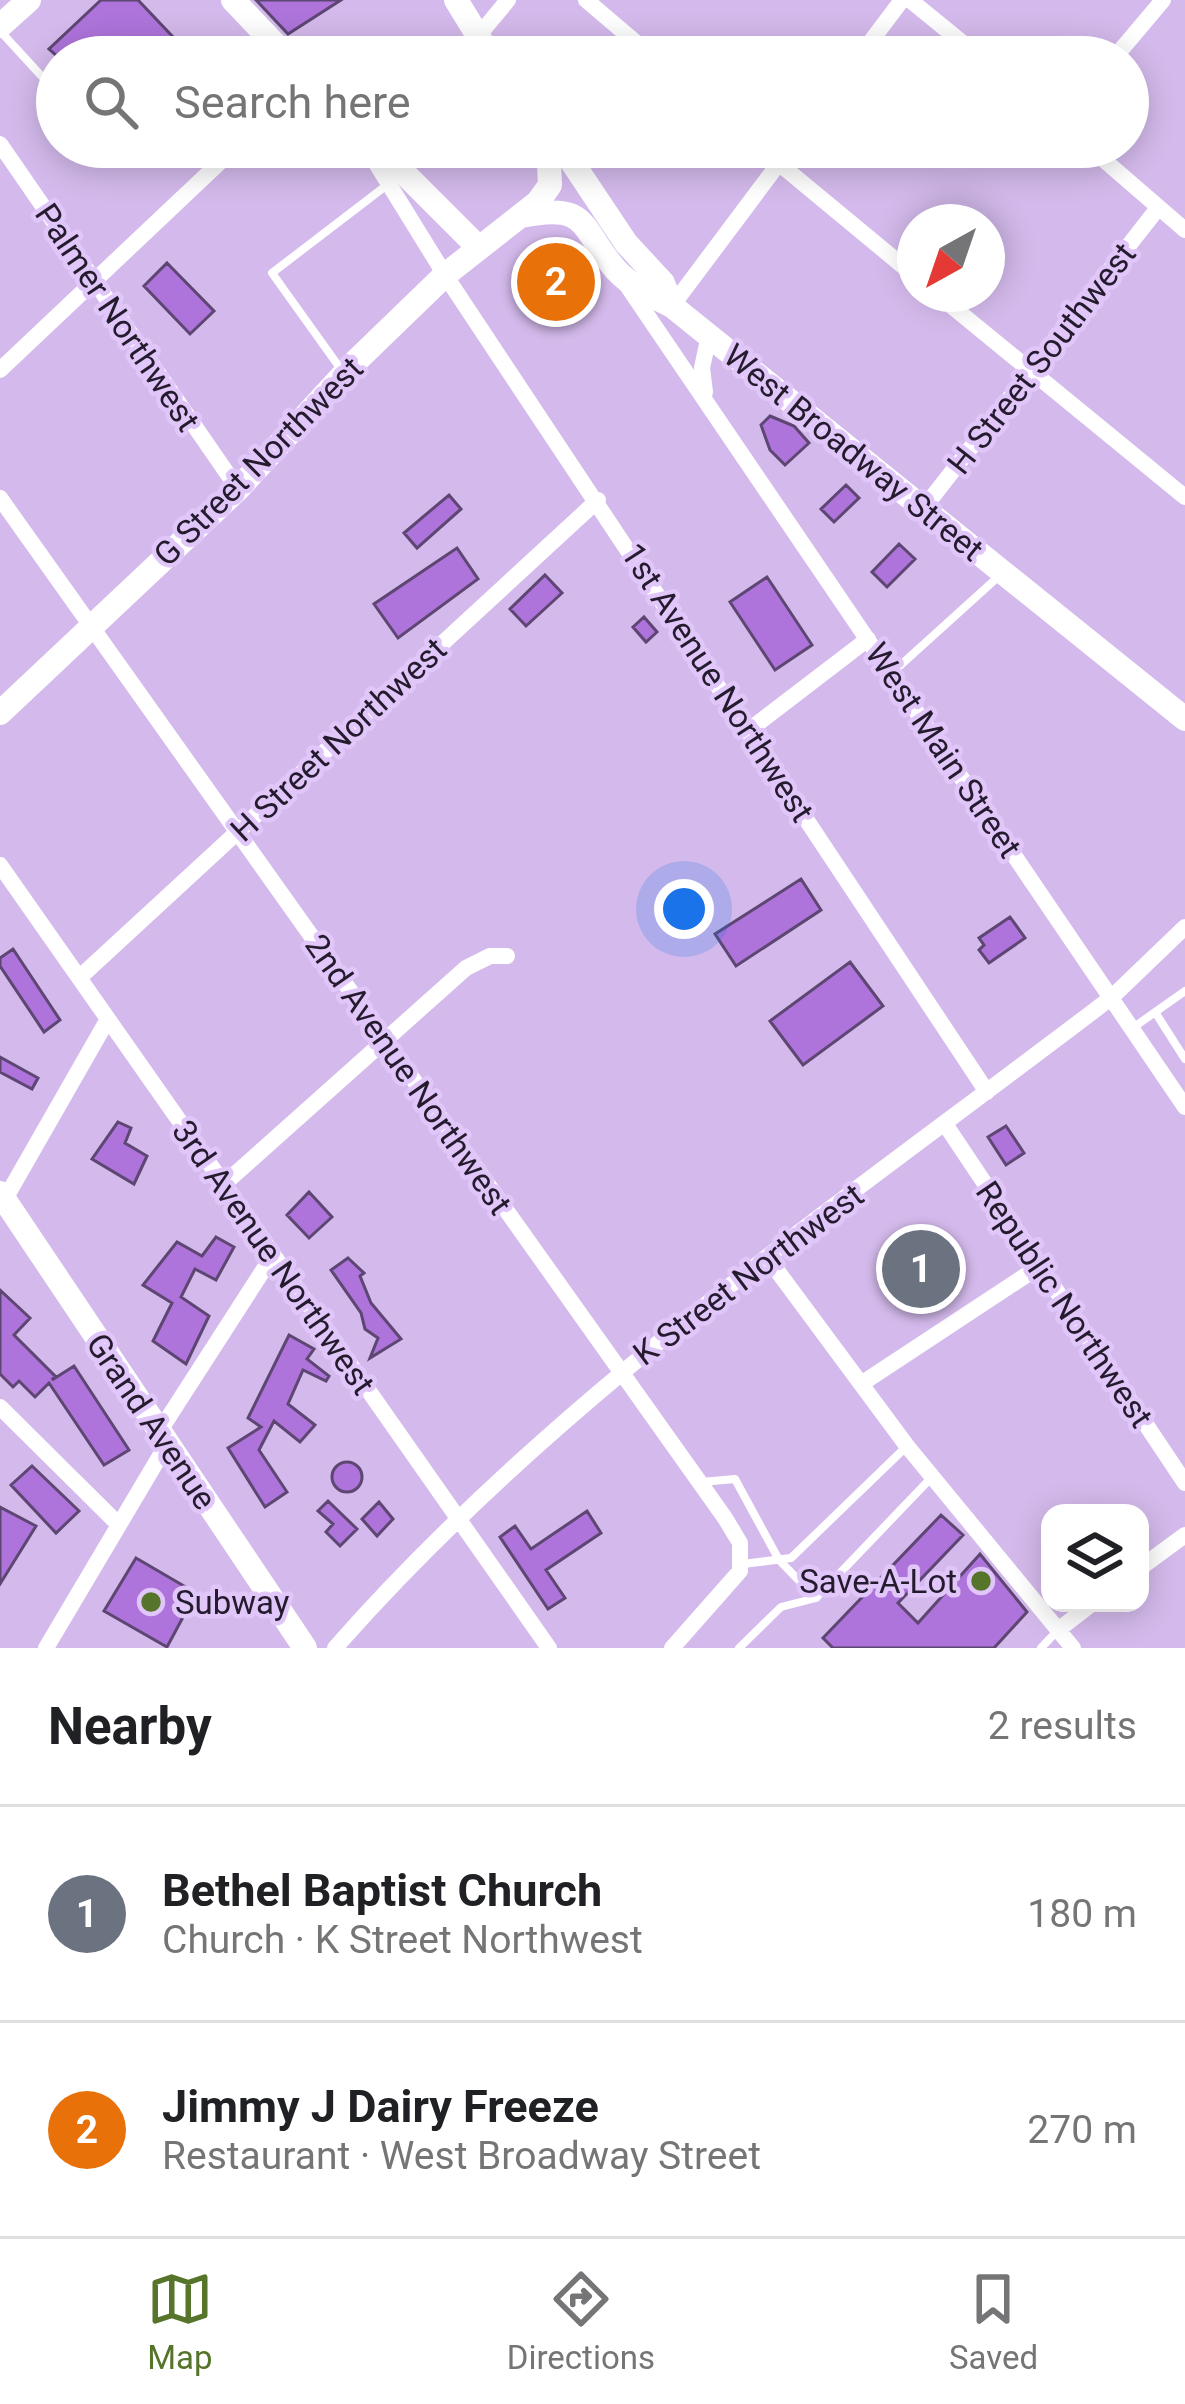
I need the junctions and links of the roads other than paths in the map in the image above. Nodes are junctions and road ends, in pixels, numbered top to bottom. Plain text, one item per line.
1 (29, 0) edge
2 (233, 0) edge
3 (457, 0) edge
4 (508, 0) edge
5 (586, 0) edge
6 (906, 0) edge
7 (1163, 0) edge
8 (0, 28) edge
9 (267, 36) edge
10 (480, 36) edge
11 (494, 36) edge
12 (628, 36) edge
13 (876, 36) edge
14 (953, 36) edge
15 (1132, 36) edge
16 (36, 69) edge
17 (0, 144) edge
18 (214, 168) edge
19 (378, 168) edge
20 (399, 168) edge
21 (549, 168) edge
22 (575, 168) edge
23 (775, 168) edge
24 (783, 168) edge
25 (1113, 168) edge
26 (388, 184) junction
27 (1158, 208) junction
28 (521, 216) junction
29 (1185, 230) edge
30 (476, 245) junction
31 (897, 261) edge
32 (614, 268) junction
33 (445, 275) junction
34 (94, 283) junction
35 (672, 306) junction
36 (959, 312) edge
37 (709, 335) junction
38 (0, 370) edge
39 (1032, 372) junction
40 (344, 374) junction
41 (705, 393) junction
42 (238, 489) junction
43 (1185, 497) edge
44 (0, 498) edge
45 (598, 500) junction
46 (923, 509) junction
47 (1004, 572) junction
48 (88, 626) junction
49 (868, 639) junction
50 (893, 672) junction
51 (0, 712) edge
52 (1182, 712) edge
53 (749, 730) junction
54 (237, 832) junction
55 (0, 865) edge
56 (1185, 927) edge
57 (507, 956) dead end
58 (79, 978) junction
59 (1185, 991) edge
60 (1112, 997) junction
61 (1155, 1012) junction
62 (108, 1019) junction
63 (1132, 1028) junction
64 (384, 1039) junction
65 (1185, 1059) edge
66 (987, 1092) junction
67 (1185, 1107) edge
68 (945, 1124) junction
69 (224, 1184) junction
70 (2, 1200) edge
71 (273, 1255) junction
72 (767, 1257) junction
73 (1040, 1266) junction
74 (620, 1372) junction
75 (860, 1384) junction
76 (0, 1407) edge
77 (163, 1438) junction
78 (908, 1446) junction
79 (932, 1477) junction
80 (699, 1483) junction
81 (1185, 1483) edge
82 (459, 1520) junction
83 (119, 1525) junction
84 (1185, 1534) edge
85 (779, 1560) junction
86 (1149, 1561) edge
87 (743, 1564) junction
88 (816, 1598) junction
89 (1081, 1612) edge
90 (1058, 1630) junction
91 (46, 1648) edge
92 (305, 1648) edge
93 (335, 1648) edge
94 (549, 1648) edge
95 (672, 1648) edge
96 (739, 1648) edge
97 (1041, 1648) edge
98 (1073, 1648) edge

1 - 8 main road
2 - 9 main road
3 - 10 main road
4 - 11 street
5 - 12 street
6 - 13 street
6 - 14 street
7 - 15 street
8 - 16 lane
17 - 34 street, Palmer Northwest
18 - 34 street
19 - 26 street
20 - 30 main road
21 - 28 main road
22 - 35 main road
23 - 35 street
24 - 31 street
25 - 27 street
26 - 33 street
26 - 40 lane
27 - 29 street
27 - 39 street, H Street Southwest
28 - 30 main road, G Street Northwest
28 - 32 main road, West Broadway Street
30 - 33 main road, G Street Northwest
32 - 35 main road, West Broadway Street
32 - 41 street, West Main Street
33 - 40 main road, G Street Northwest
33 - 45 street, 1st Avenue Northwest
34 - 38 street
34 - 42 street, Palmer Northwest
35 - 37 main road, West Broadway Street
36 - 39 street
37 - 41 street
37 - 46 main road, West Broadway Street
39 - 43 street
39 - 46 street, H Street Southwest
40 - 42 main road, G Street Northwest
41 - 49 street, West Main Street
42 - 48 main road, G Street Northwest
44 - 48 street, 2nd Avenue Northwest
45 - 53 street, 1st Avenue Northwest
45 - 54 street, H Street Northwest
46 - 47 main road, West Broadway Street
47 - 50 lane
47 - 52 main road, West Broadway Street
48 - 51 main road, G Street Northwest
48 - 54 street, 2nd Avenue Northwest
49 - 50 street, West Main Street
49 - 53 street
50 - 60 street, West Main Street
53 - 66 street, 1st Avenue Northwest
54 - 58 street, H Street Northwest
54 - 64 street, 2nd Avenue Northwest
55 - 58 street, 3rd Avenue Northwest
56 - 60 street, K Street Northwest
57 - 64 street
58 - 62 street, 3rd Avenue Northwest
59 - 61 lane
60 - 63 street, West Main Street
60 - 66 street, K Street Northwest
61 - 63 lane
61 - 65 lane
62 - 69 street, 3rd Avenue Northwest
62 - 70 street
63 - 67 street, West Main Street
64 - 69 street
64 - 74 street, 2nd Avenue Northwest
66 - 68 street, K Street Northwest
68 - 72 street, K Street Northwest
68 - 73 street, Republic Northwest
69 - 71 street, 3rd Avenue Northwest
70 - 77 main road, Grand Avenue
71 - 77 street
71 - 82 street, 3rd Avenue Northwest
72 - 74 street, K Street Northwest
72 - 75 street
73 - 75 street
73 - 81 street, Republic Northwest
74 - 80 street, 2nd Avenue Northwest
74 - 82 street, K Street Northwest
75 - 78 street
76 - 83 street
77 - 83 street
77 - 92 main road, Grand Avenue
78 - 79 street
78 - 85 lane
79 - 88 lane
79 - 90 street
80 - 85 lane
80 - 87 street, 2nd Avenue Northwest
82 - 93 street, K Street Northwest
82 - 94 street, 3rd Avenue Northwest
83 - 91 street
84 - 86 street
85 - 87 lane
85 - 88 lane
87 - 95 street
88 - 96 lane
89 - 90 street
90 - 97 lane
90 - 98 street

